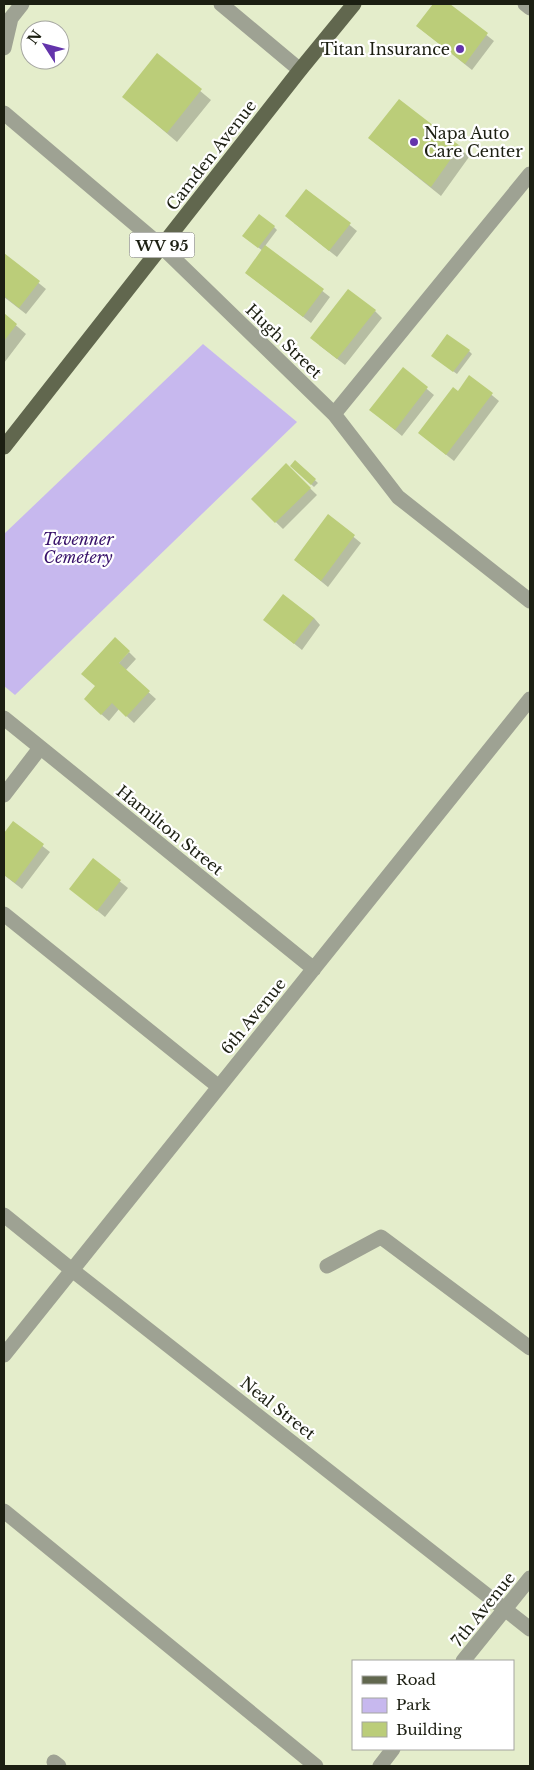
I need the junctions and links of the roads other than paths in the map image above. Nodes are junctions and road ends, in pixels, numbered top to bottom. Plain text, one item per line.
1 (22, 4) edge
2 (221, 4) edge
3 (354, 4) edge
4 (525, 4) edge
5 (530, 8) edge
6 (4, 44) edge
7 (300, 70) junction
8 (4, 113) edge
9 (530, 174) edge
10 (161, 246) junction
11 (334, 414) junction
12 (4, 447) edge
13 (530, 601) edge
14 (530, 699) edge
15 (4, 718) edge
16 (40, 748) junction
17 (4, 795) edge
18 (4, 914) edge
19 (314, 969) junction
20 (219, 1087) junction
21 (4, 1215) edge
22 (327, 1266) dead end
23 (72, 1270) junction
24 (530, 1348) edge
25 (4, 1355) edge
26 (4, 1510) edge
27 (530, 1578) edge
28 (506, 1608) junction
29 (530, 1629) edge
30 (464, 1660) edge
31 (393, 1750) edge
32 (310, 1765) edge
33 (380, 1766) edge

1 - 6 street
2 - 7 street
3 - 7 main road, Camden Avenue / WV 95
4 - 5 street
7 - 10 main road, Camden Avenue / WV 95
8 - 10 street, Hugh Street
9 - 11 street
10 - 11 street, Hugh Street
10 - 12 main road, Camden Avenue / WV 95
11 - 13 street, Hugh Street
14 - 19 street, 6th Avenue
15 - 16 street, Hamilton Street
16 - 17 street
16 - 19 street, Hamilton Street
18 - 20 street
19 - 20 street, 6th Avenue
20 - 23 street, 6th Avenue
21 - 23 street, Neal Street
22 - 24 street
23 - 25 street, 6th Avenue
23 - 28 street, Neal Street
26 - 32 street
27 - 28 street, 7th Avenue
28 - 29 street, Neal Street
28 - 30 street, 7th Avenue
31 - 33 street

